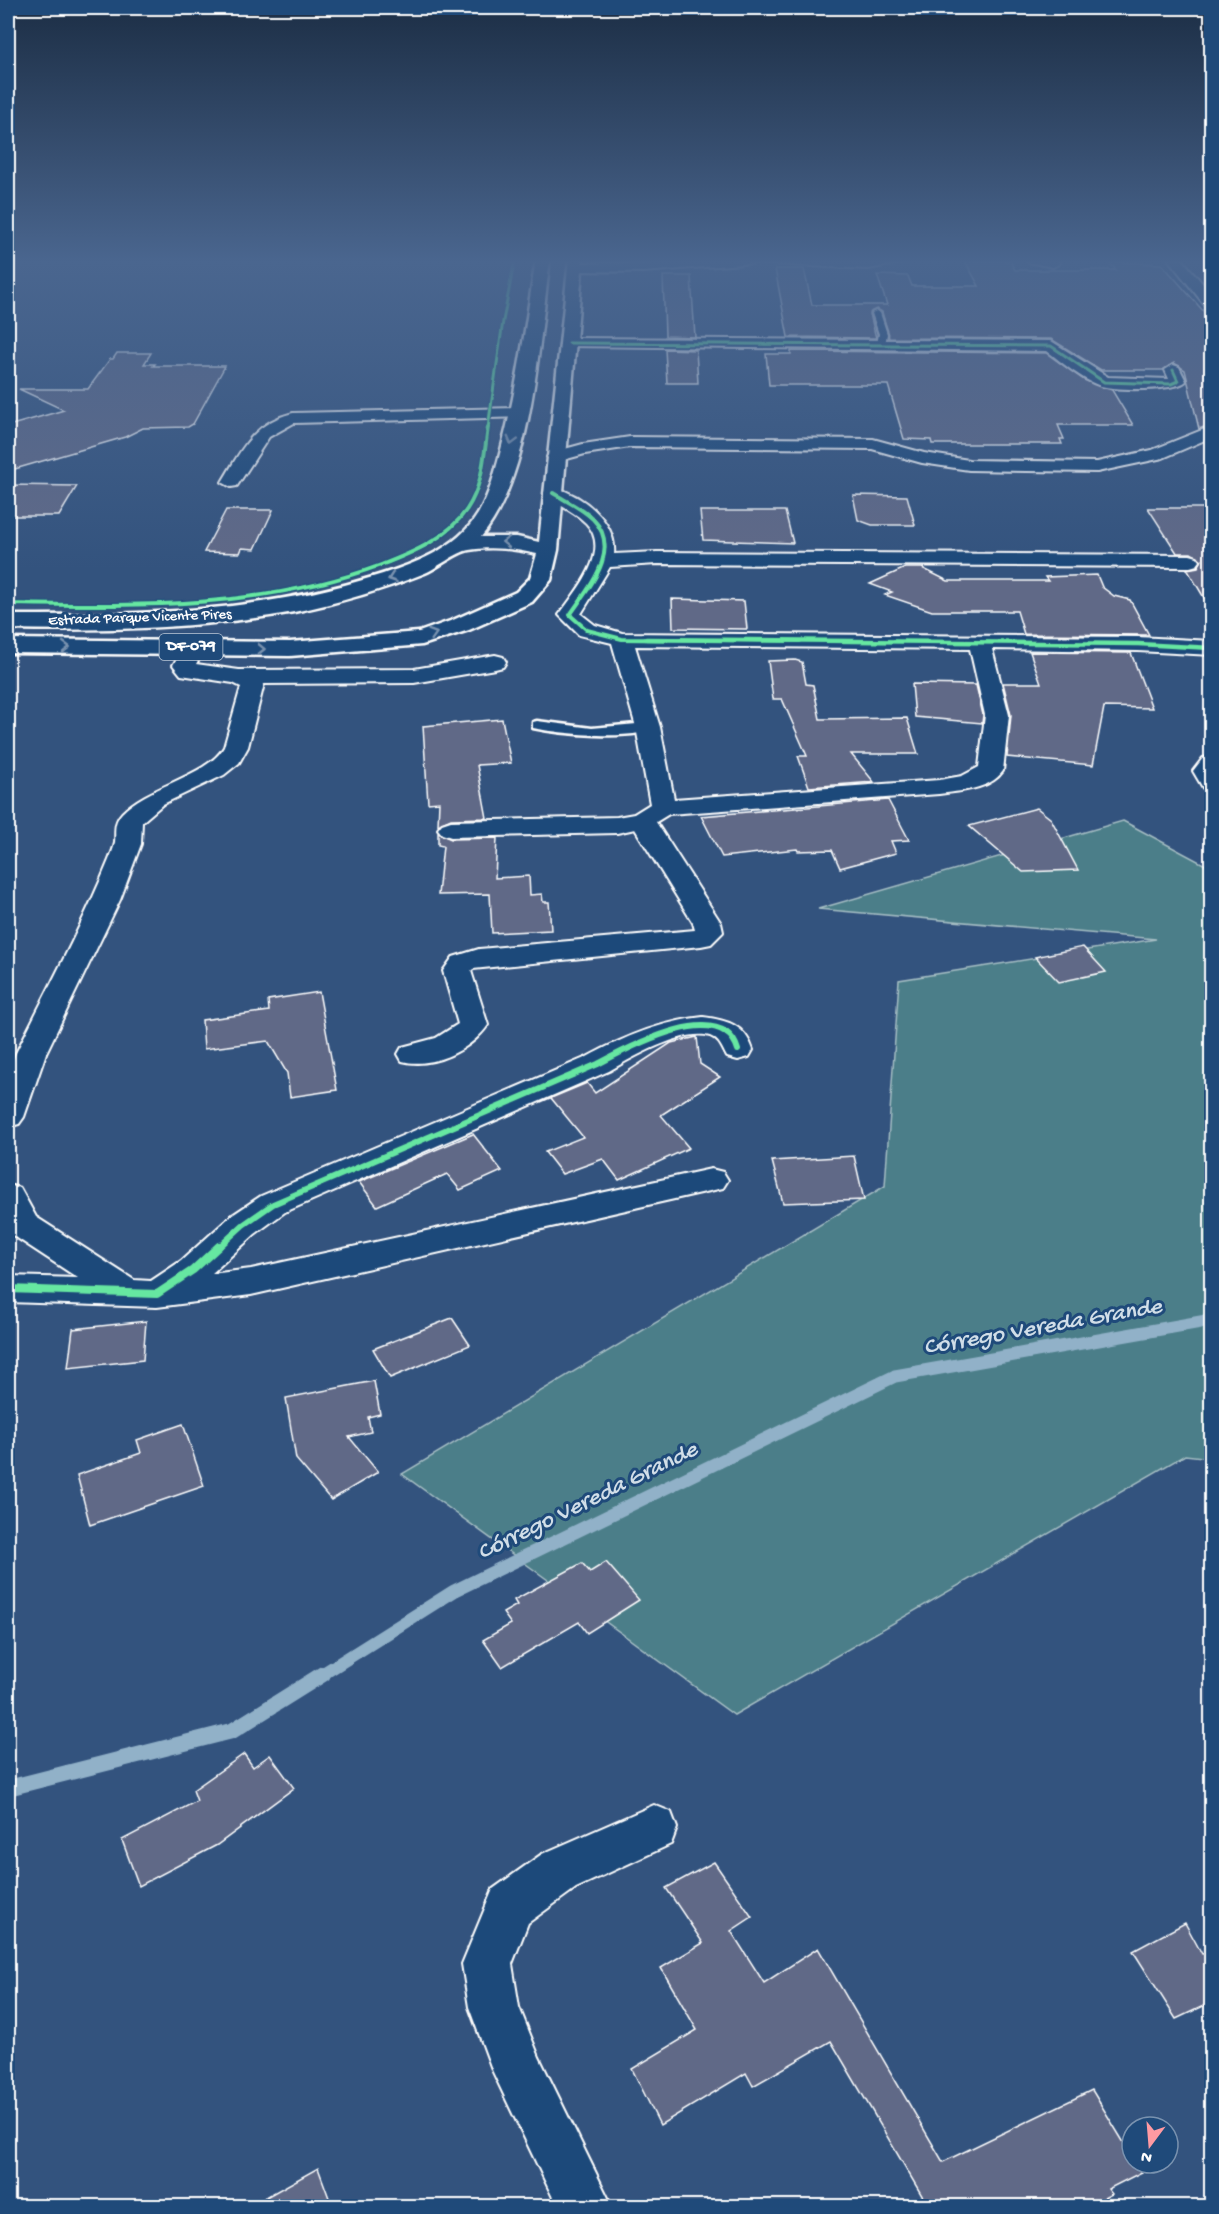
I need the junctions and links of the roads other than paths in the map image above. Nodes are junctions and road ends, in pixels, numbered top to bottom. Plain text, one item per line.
1 (528, 362) edge
2 (570, 362) edge
3 (1072, 362) edge
4 (1173, 370) dead end
5 (520, 413) junction
6 (574, 428) junction
7 (1212, 431) edge
8 (630, 442) junction
9 (556, 457) junction
10 (231, 482) dead end
11 (553, 493) junction
12 (462, 544) junction
13 (548, 550) junction
14 (604, 561) junction
15 (1190, 561) dead end
16 (346, 594) junction
17 (8, 622) edge
18 (622, 639) junction
19 (375, 644) junction
20 (980, 645) junction
21 (8, 646) edge
22 (195, 647) junction
23 (1212, 648) edge
24 (495, 662) dead end
25 (239, 677) junction
26 (537, 724) dead end
27 (648, 727) junction
28 (1212, 763) edge
29 (1212, 783) edge
30 (653, 814) junction
31 (451, 829) dead end
32 (738, 1050) dead end
33 (413, 1054) dead end
34 (8, 1117) edge
35 (711, 1180) dead end
36 (8, 1196) edge
37 (8, 1289) edge
38 (124, 1292) junction
39 (157, 1294) junction
40 (654, 1828) dead end
41 (585, 2206) edge

1 - 5 main road, Estrada Parque Vicente Pires / DF-079
2 - 6 main road, Estrada Parque Vicente Pires / DF-079
3 - 4 street
5 - 10 street
5 -> 12 main road, Estrada Parque Vicente Pires / DF-079
6 - 8 street
6 - 9 main road, Estrada Parque Vicente Pires / DF-079
7 - 8 street
8 - 9 street
9 - 11 main road, Estrada Parque Vicente Pires / DF-079
11 - 13 main road, Estrada Parque Vicente Pires / DF-079
11 - 14 street
13 -> 12 main road
12 -> 16 main road, Estrada Parque Vicente Pires / DF-079
19 -> 13 main road, Estrada Parque Vicente Pires / DF-079
14 - 15 street
14 - 18 street
16 - 17 main road, Estrada Parque Vicente Pires / DF-079
16 - 19 main road
18 - 20 street
18 - 27 street
22 -> 19 main road, Estrada Parque Vicente Pires / DF-079
20 - 23 street
20 - 30 street
21 -> 22 main road, Estrada Parque Vicente Pires / DF-079
22 - 25 street
24 - 25 street
25 - 34 street
26 - 27 lane
27 - 30 street
28 - 29 street
30 - 31 street
30 - 33 street
32 - 39 street
35 - 39 street
36 - 38 street
37 - 38 street
38 - 39 street
40 - 41 street

